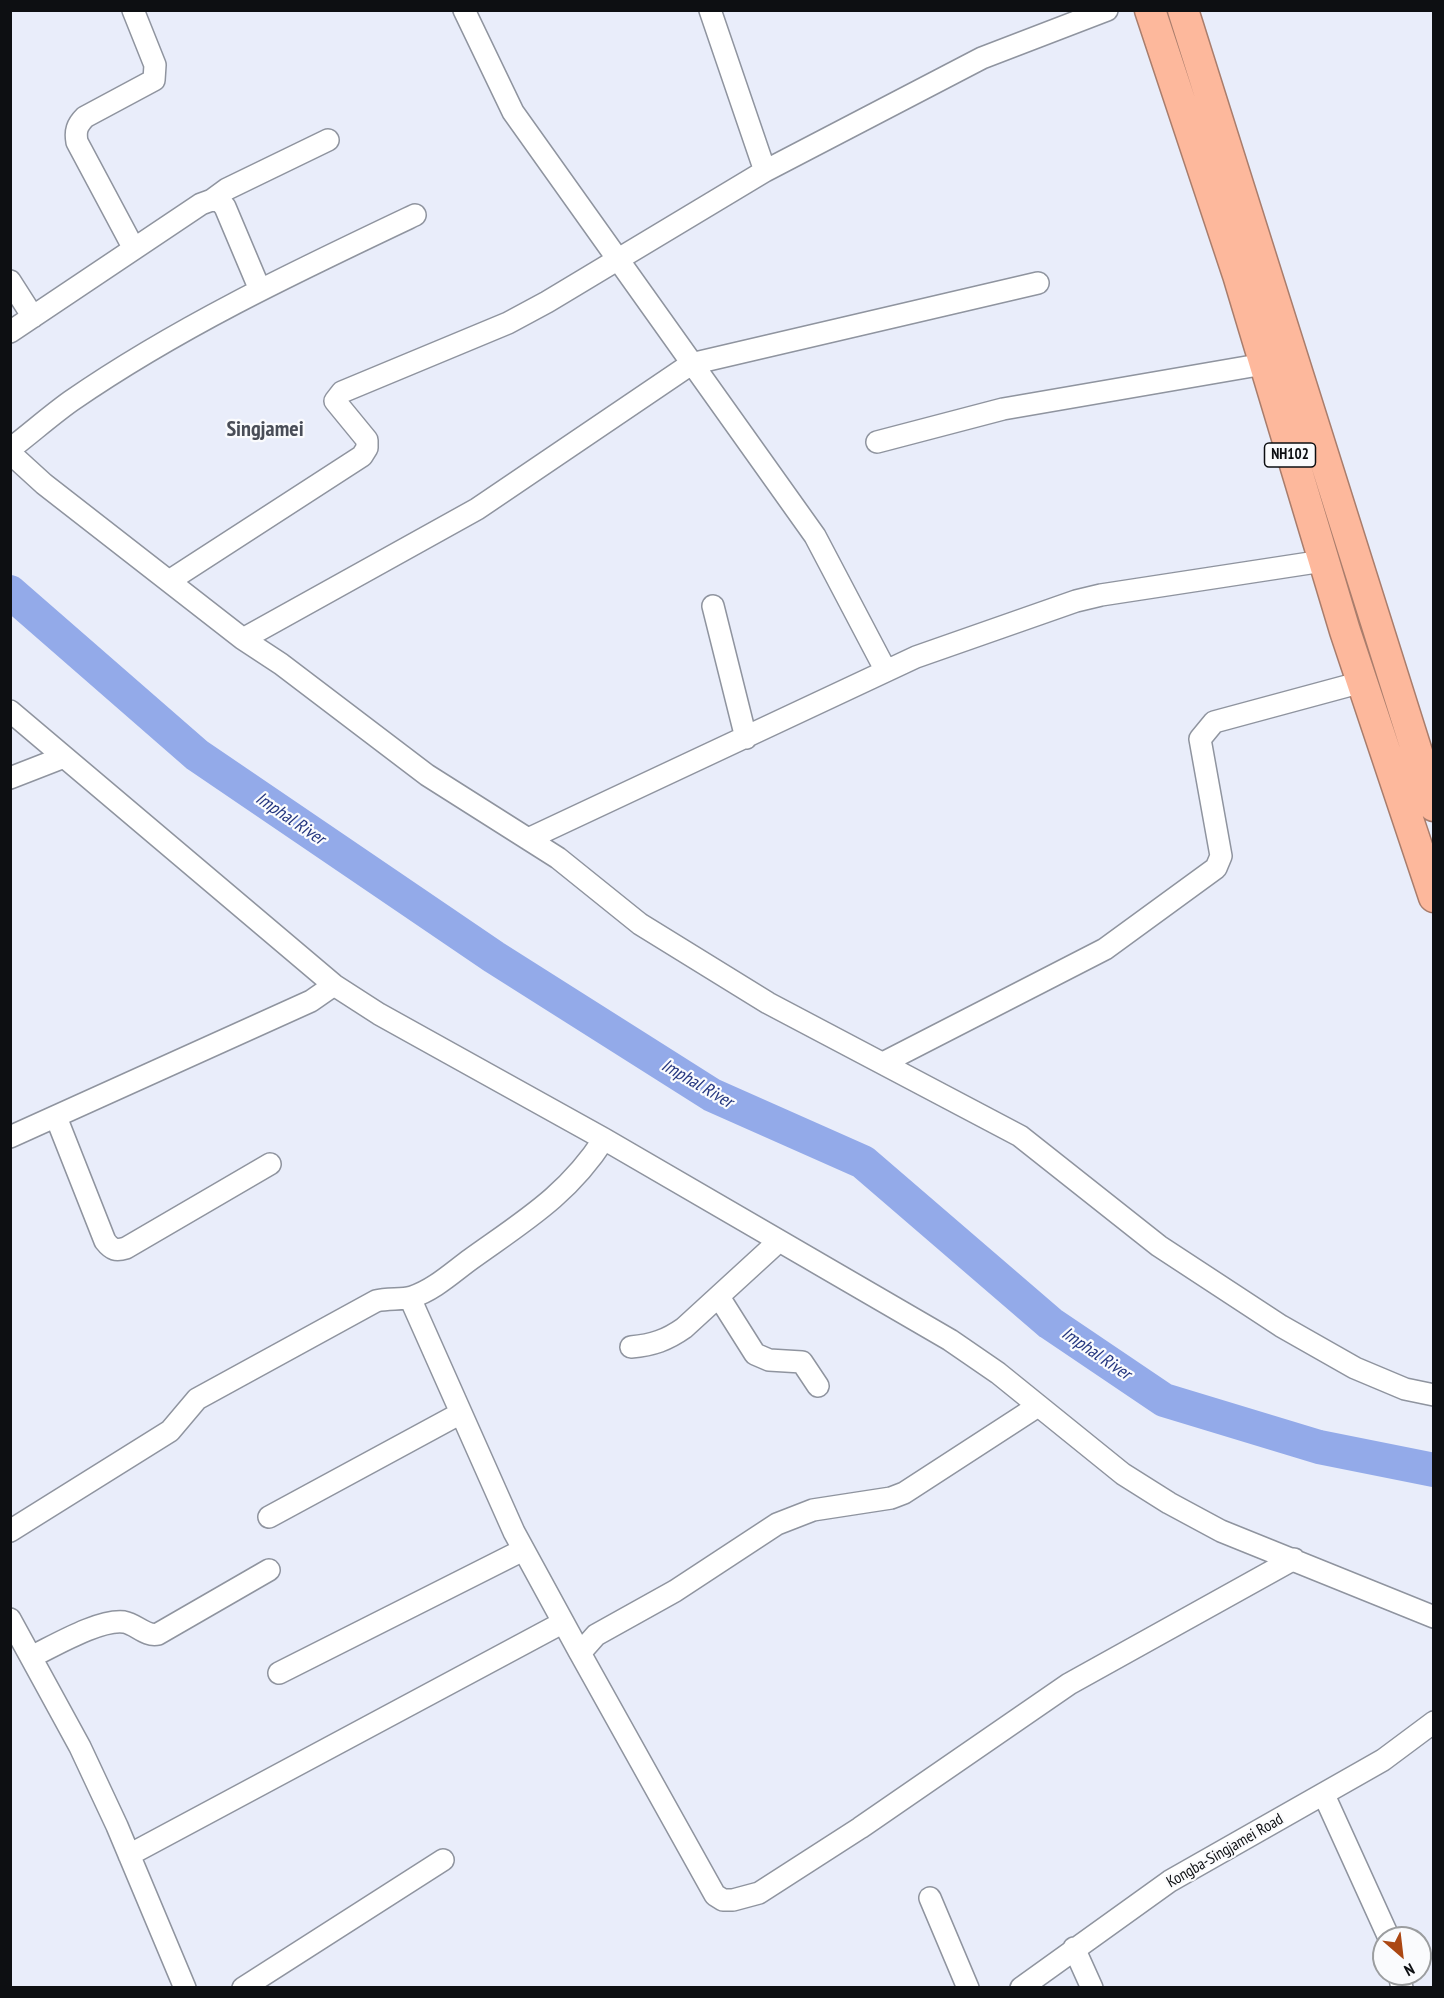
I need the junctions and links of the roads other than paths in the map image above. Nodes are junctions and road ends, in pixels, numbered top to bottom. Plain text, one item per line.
1 (133, 10) edge
2 (464, 10) edge
3 (710, 10) edge
4 (1107, 10) edge
5 (1150, 10) edge
6 (1183, 10) edge
7 (328, 140) dead end
8 (765, 171) junction
9 (212, 200) junction
10 (415, 215) dead end
11 (133, 248) junction
12 (618, 259) junction
13 (10, 280) edge
14 (1038, 283) dead end
15 (260, 290) junction
16 (33, 317) junction
17 (10, 332) edge
18 (691, 364) junction
19 (1264, 364) junction
20 (877, 442) dead end
21 (10, 451) edge
22 (1323, 561) junction
23 (169, 581) junction
24 (713, 606) dead end
25 (243, 639) junction
26 (886, 671) junction
27 (1362, 682) junction
28 (10, 711) edge
29 (746, 738) junction
30 (64, 757) junction
31 (10, 778) edge
32 (1434, 806) edge
33 (528, 839) junction
34 (1434, 897) edge
35 (334, 985) junction
36 (883, 1063) junction
37 (56, 1116) junction
38 (10, 1137) edge
39 (604, 1139) junction
40 (270, 1164) dead end
41 (779, 1241) junction
42 (719, 1297) junction
43 (410, 1298) junction
44 (631, 1347) dead end
45 (818, 1386) dead end
46 (1434, 1395) edge
47 (1038, 1406) junction
48 (461, 1413) junction
49 (269, 1517) dead end
50 (10, 1530) edge
51 (523, 1550) junction
52 (1294, 1559) junction
53 (269, 1570) dead end
54 (1434, 1617) edge
55 (10, 1619) edge
56 (562, 1623) junction
57 (580, 1653) junction
58 (31, 1657) junction
59 (279, 1673) dead end
60 (1434, 1722) edge
61 (1324, 1795) junction
62 (129, 1855) junction
63 (443, 1860) dead end
64 (930, 1898) dead end
65 (1384, 1926) edge
66 (1074, 1948) junction
67 (185, 1988) edge
68 (243, 1988) edge
69 (968, 1988) edge
70 (1021, 1988) edge
71 (1092, 1988) edge

1 - 11 street
2 - 12 street
3 - 8 street
4 - 8 street
5 - 19 highway, NH102
6 - 32 highway, NH102
7 - 9 street
8 - 12 street
9 - 11 street
9 - 15 street
10 - 15 street
11 - 16 street
12 - 18 street
12 - 23 street
13 - 16 street
14 - 18 street
15 - 21 street
16 - 17 street
18 - 25 street
18 - 26 street
19 - 20 street
19 - 22 highway, NH102
21 - 23 street
22 - 26 street
22 - 27 highway, NH102
23 - 25 street
24 - 29 street
25 - 33 street
26 - 29 street
27 - 34 highway, NH102
27 - 36 street
28 - 30 street
29 - 33 street
30 - 31 street
30 - 35 street
33 - 36 street
35 - 37 street
35 - 39 street
36 - 46 street
37 - 38 street
37 - 40 street
39 - 41 street
39 - 43 street
41 - 42 street
41 - 47 street
42 - 44 street
42 - 45 street
43 - 48 street
43 - 50 street
47 - 52 street
47 - 57 street
48 - 49 street
48 - 51 street
51 - 56 street
51 - 59 street
52 - 54 street
52 - 57 street
53 - 58 street
55 - 58 street
56 - 57 street
56 - 62 street
58 - 62 street
60 - 61 street, Kongba-Singjamei Road
61 - 65 street
61 - 66 street, Kongba-Singjamei Road
62 - 67 street
63 - 68 street
64 - 69 street
66 - 70 street, Kongba-Singjamei Road
66 - 71 street

